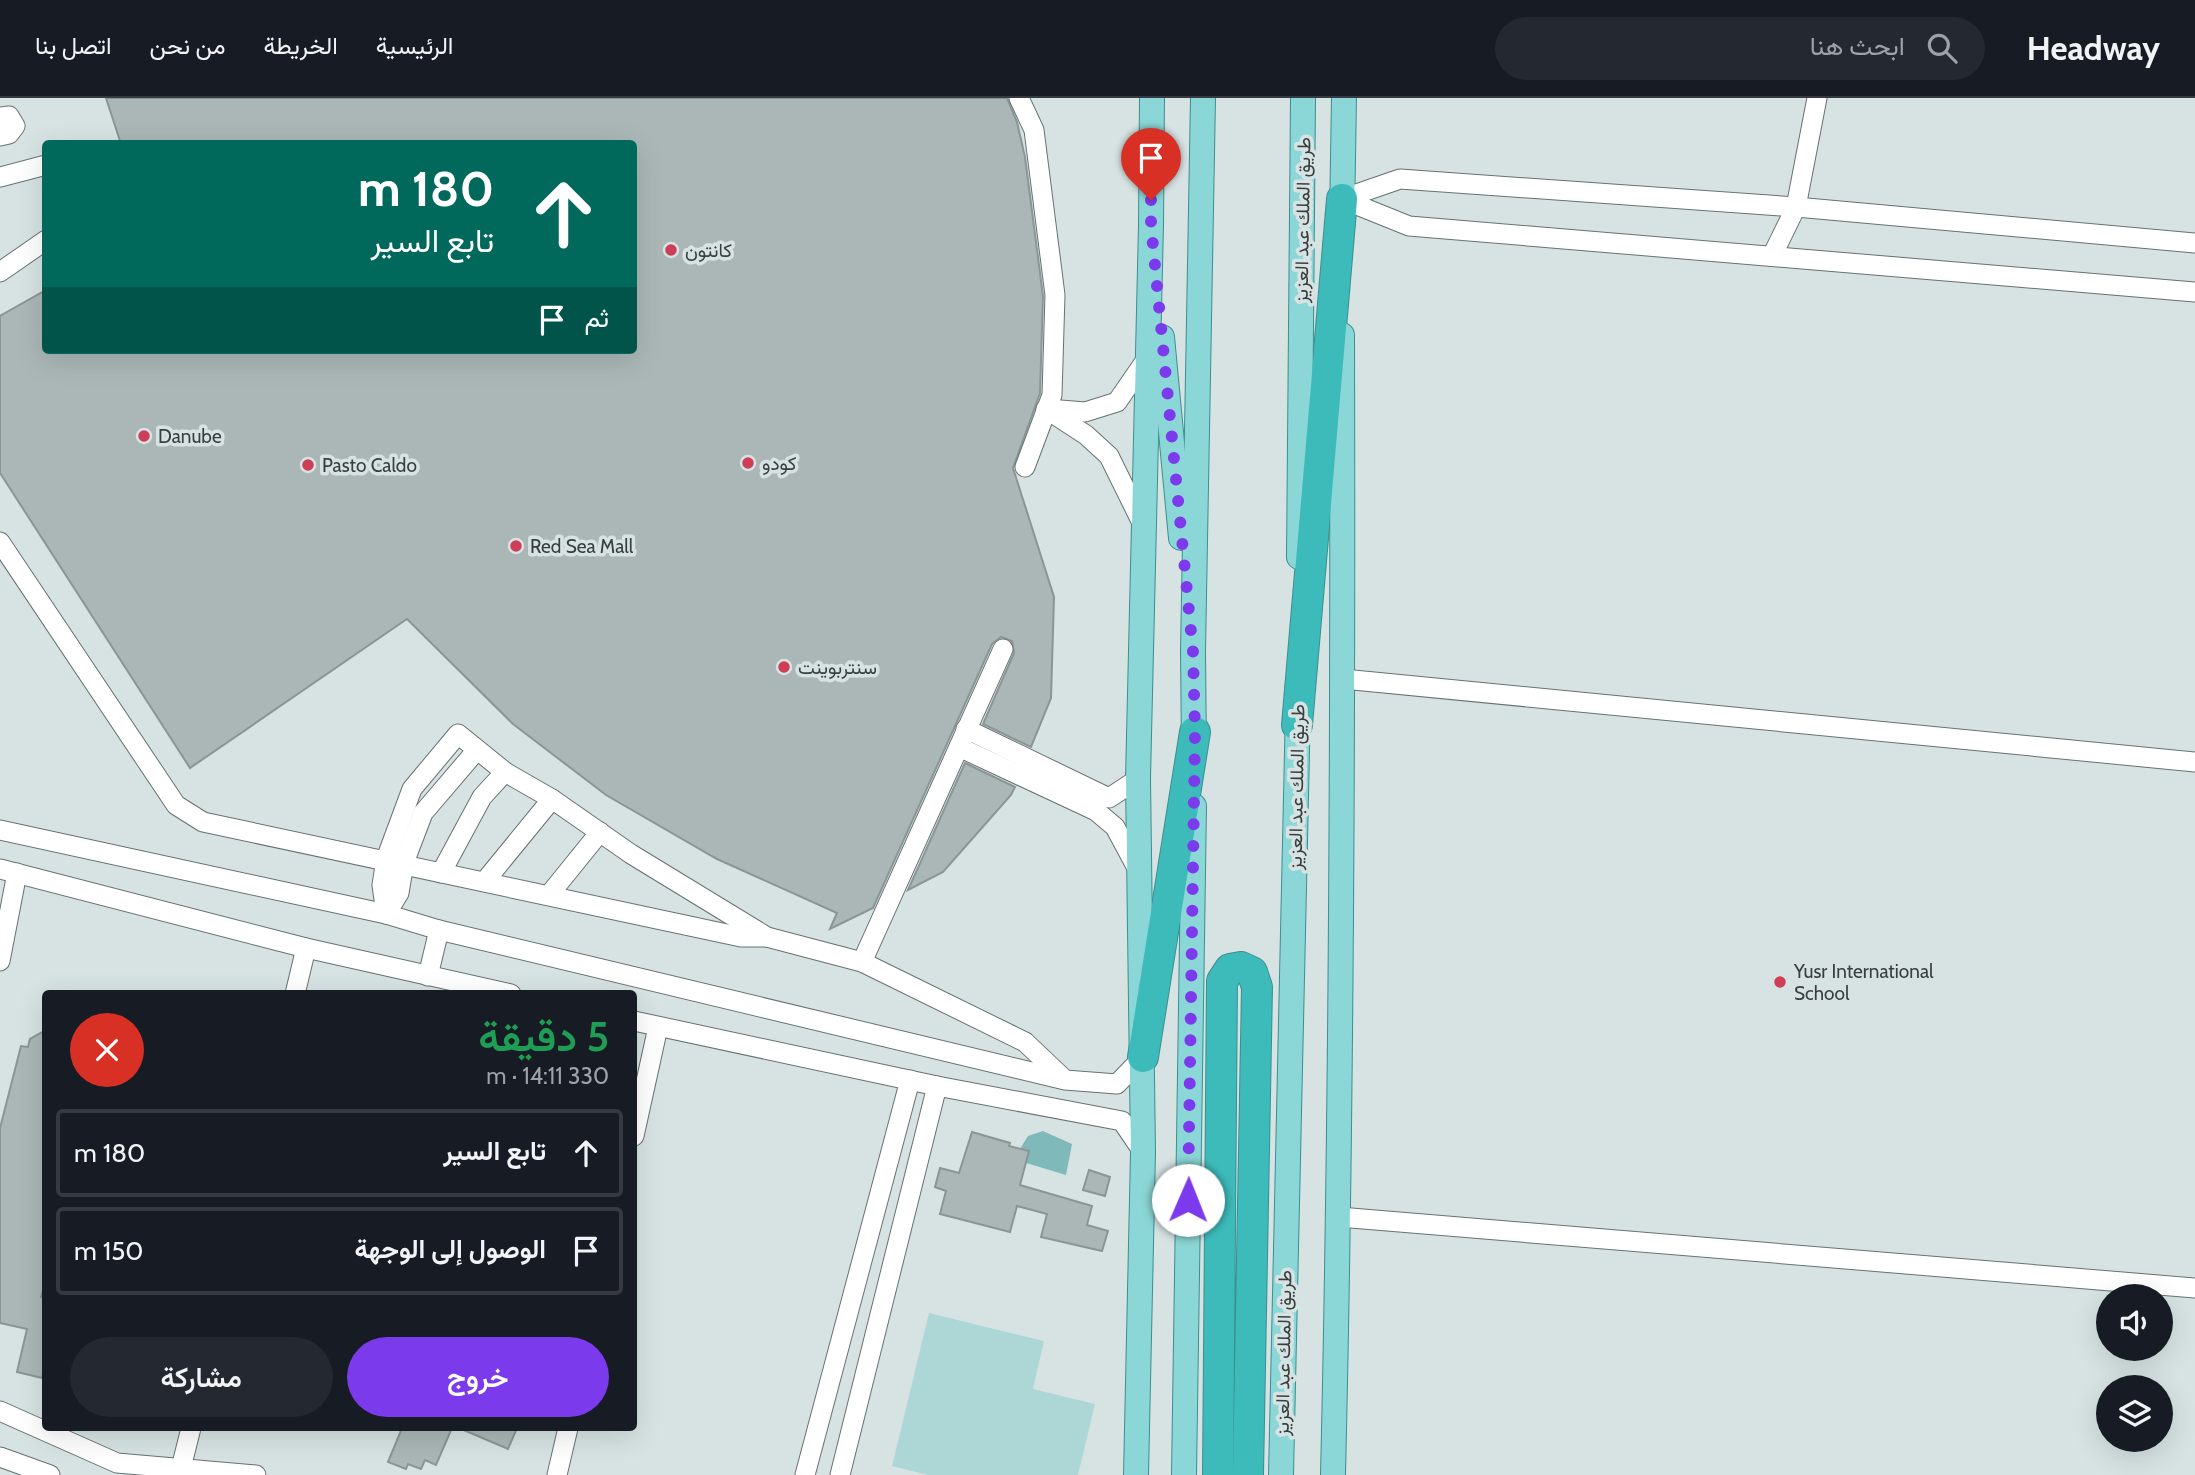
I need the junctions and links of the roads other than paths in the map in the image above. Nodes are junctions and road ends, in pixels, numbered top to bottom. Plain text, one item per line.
1 (1019, 98) edge
2 (1152, 98) edge
3 (1203, 98) edge
4 (1303, 98) edge
5 (1344, 98) edge
6 (1817, 98) edge
7 (0, 117) edge
8 (0, 136) edge
9 (42, 166) edge
10 (0, 177) edge
11 (1342, 200) junction
12 (1796, 207) junction
13 (1151, 225) junction
14 (42, 243) edge
15 (2195, 243) edge
16 (1772, 256) junction
17 (0, 272) edge
18 (2195, 292) edge
19 (1148, 358) junction
20 (1046, 408) junction
21 (1025, 467) dead end
22 (1144, 527) junction
23 (0, 542) edge
24 (1003, 649) dead end
25 (1193, 652) junction
26 (1343, 679) junction
27 (1297, 725) junction
28 (1195, 732) junction
29 (962, 738) junction
30 (2195, 762) edge
31 (505, 772) junction
32 (1138, 779) junction
33 (552, 799) junction
34 (0, 830) edge
35 (600, 832) junction
36 (395, 861) junction
37 (8, 871) edge
38 (441, 873) junction
39 (1139, 873) junction
40 (485, 881) junction
41 (549, 895) junction
42 (386, 914) junction
43 (439, 930) junction
44 (767, 937) junction
45 (306, 948) junction
46 (0, 961) edge
47 (862, 962) junction
48 (428, 976) junction
49 (296, 990) edge
50 (493, 990) edge
51 (637, 1022) edge
52 (658, 1027) junction
53 (1143, 1057) junction
54 (910, 1080) junction
55 (1065, 1080) junction
56 (937, 1086) junction
57 (637, 1122) edge
58 (1143, 1152) junction
59 (1339, 1217) junction
60 (2195, 1288) edge
61 (0, 1411) edge
62 (42, 1430) edge
63 (45, 1431) edge
64 (190, 1431) edge
65 (567, 1431) edge
66 (0, 1457) edge
67 (181, 1468) junction
68 (50, 1475) edge
69 (256, 1475) edge
70 (557, 1475) edge
71 (805, 1475) edge
72 (840, 1475) edge
73 (1136, 1475) edge
74 (1184, 1475) edge
75 (1217, 1475) edge
76 (1248, 1475) edge
77 (1281, 1475) edge
78 (1333, 1475) edge

1 - 20 street
2 - 13 main road
3 - 25 main road
4 - 27 main road, طريق الملك عبد العزيز
5 - 11 main road
6 - 12 street
7 - 8 street
9 - 10 street
11 - 12 street
11 - 16 street
11 - 26 main road
11 - 27 highway
12 - 15 street
12 - 16 street
13 - 19 main road
13 - 25 main road
14 - 17 street
16 - 18 street
19 - 20 street
19 - 22 main road
20 - 21 street
20 - 22 street
22 - 32 main road
23 - 36 street
24 - 29 street
25 - 28 main road
26 - 30 street
26 - 59 main road
27 - 77 main road, طريق الملك عبد العزيز
28 - 53 highway
28 - 74 main road
29 - 32 street
29 - 39 street
29 - 47 street
31 - 33 street
31 - 36 street
31 - 38 street
32 - 39 main road
33 - 35 street
33 - 40 street
34 - 42 street
35 - 41 street
35 - 44 street
36 - 38 street
36 - 42 street
37 - 45 street
37 - 46 street
38 - 40 street
39 - 53 main road
40 - 41 street
41 - 44 street
42 - 43 street
43 - 48 street
43 - 55 street
44 - 47 street
45 - 48 street
45 - 49 street
47 - 55 street
48 - 50 street
51 - 52 street
52 - 54 street
52 - 57 street
53 - 55 street
53 - 58 main road
54 - 56 street
54 - 71 street
56 - 58 street
56 - 72 street
58 - 73 main road
59 - 60 street
59 - 78 main road
61 - 62 street
63 - 67 street
64 - 67 street
65 - 70 street
66 - 68 street
67 - 69 street
75 - 76 highway

